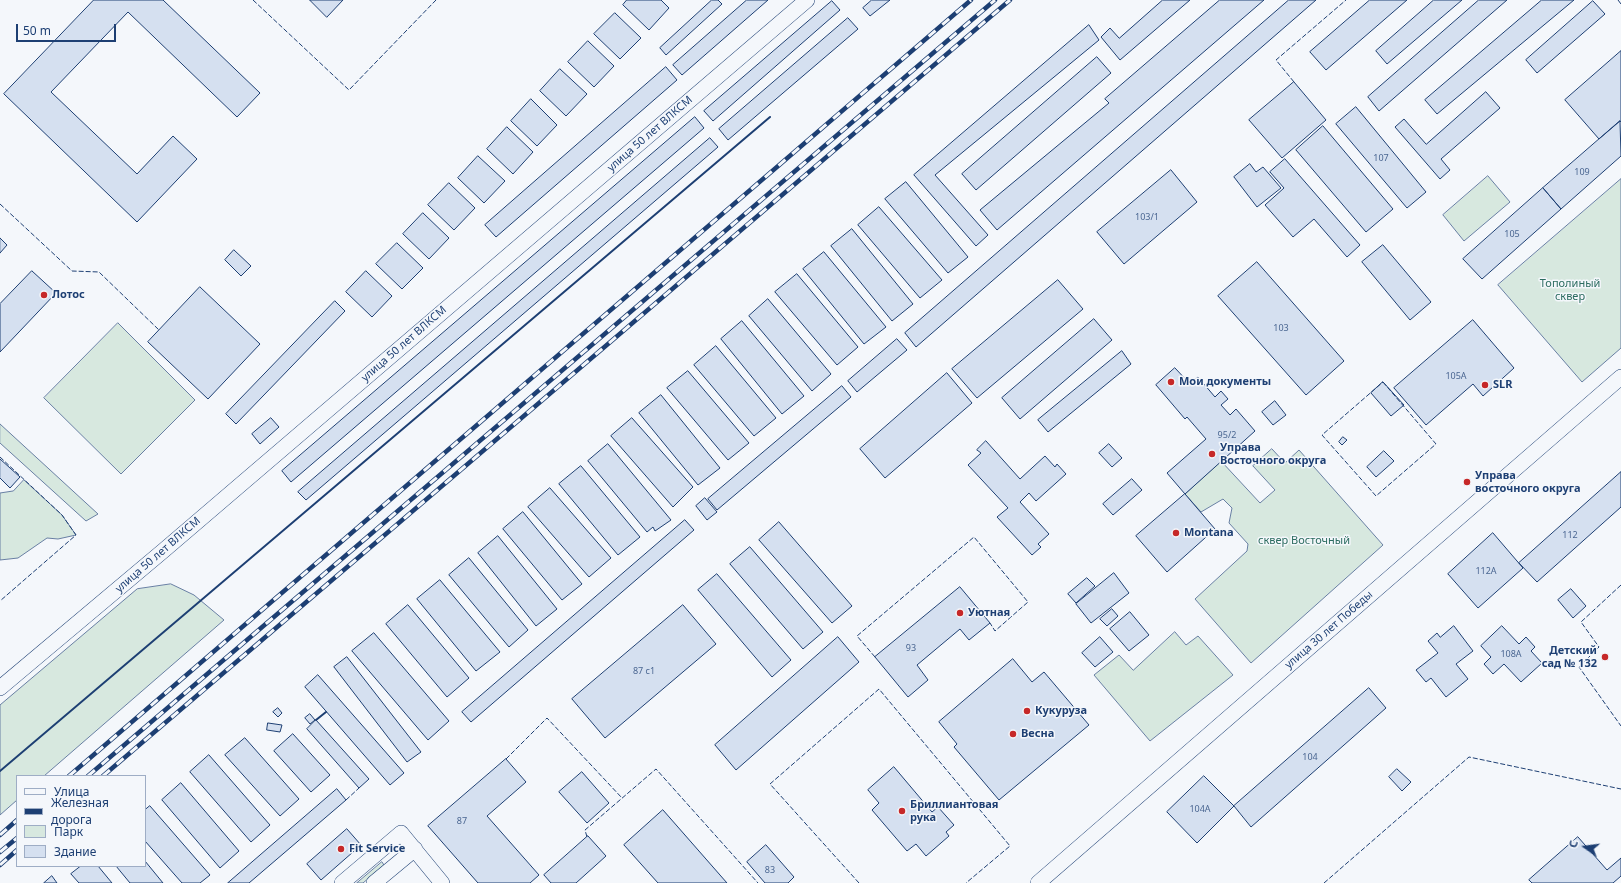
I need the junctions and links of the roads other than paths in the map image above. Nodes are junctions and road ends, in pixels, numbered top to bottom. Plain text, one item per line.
1 (807, 0) edge
2 (1621, 378) edge
3 (0, 688) edge
4 (415, 849) junction
5 (342, 883) edge
6 (374, 883) edge
7 (442, 883) edge
8 (1038, 883) edge

1 - 3 street, улица 50 лет ВЛКСМ
2 - 8 street, улица 30 лет Победы
4 - 5 street
4 - 6 street
4 - 7 street

